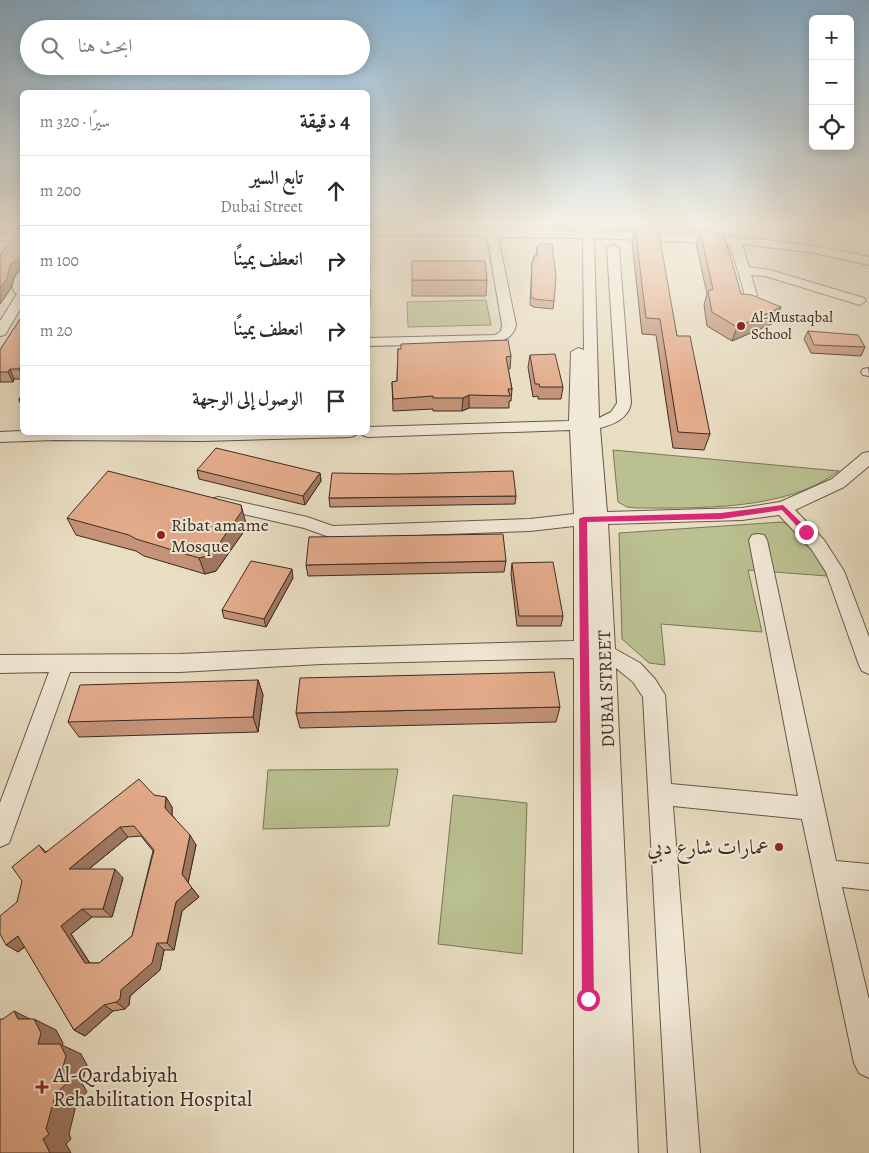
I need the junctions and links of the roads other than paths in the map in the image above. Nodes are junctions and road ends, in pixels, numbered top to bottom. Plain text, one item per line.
1 (497, 280) edge
2 (583, 280) edge
3 (599, 280) edge
4 (604, 280) edge
5 (747, 280) edge
6 (789, 280) edge
7 (602, 288) junction
8 (751, 295) edge
9 (20, 299) edge
10 (860, 301) dead end
11 (0, 332) edge
12 (370, 342) edge
13 (584, 425) junction
14 (370, 432) edge
15 (54, 435) edge
16 (0, 437) edge
17 (869, 457) edge
18 (198, 499) edge
19 (783, 508) junction
20 (591, 519) junction
21 (758, 540) dead end
22 (594, 650) junction
23 (0, 664) edge
24 (63, 664) junction
25 (869, 665) edge
26 (661, 794) junction
27 (812, 809) junction
28 (0, 835) edge
29 (826, 873) junction
30 (869, 877) edge
31 (869, 1063) edge
32 (590, 1153) edge
33 (622, 1153) edge
34 (684, 1153) edge

1 - 12 street
2 - 13 street, DUBAI STREET
3 - 7 street, DUBAI STREET
4 - 7 street
5 - 8 street
6 - 10 street
7 - 13 street, DUBAI STREET
7 - 13 street
9 - 11 street
13 - 14 street
13 - 20 street, DUBAI STREET
15 - 16 street
17 - 19 street
18 - 20 street
19 - 20 street
19 - 25 street
20 - 22 street, DUBAI STREET
21 - 27 street
22 - 24 street
22 - 26 street
22 - 32 street, DUBAI STREET
22 - 33 street, DUBAI STREET
23 - 24 street
24 - 28 street
26 - 27 street
26 - 34 street
27 - 29 street
29 - 30 street
29 - 31 street

